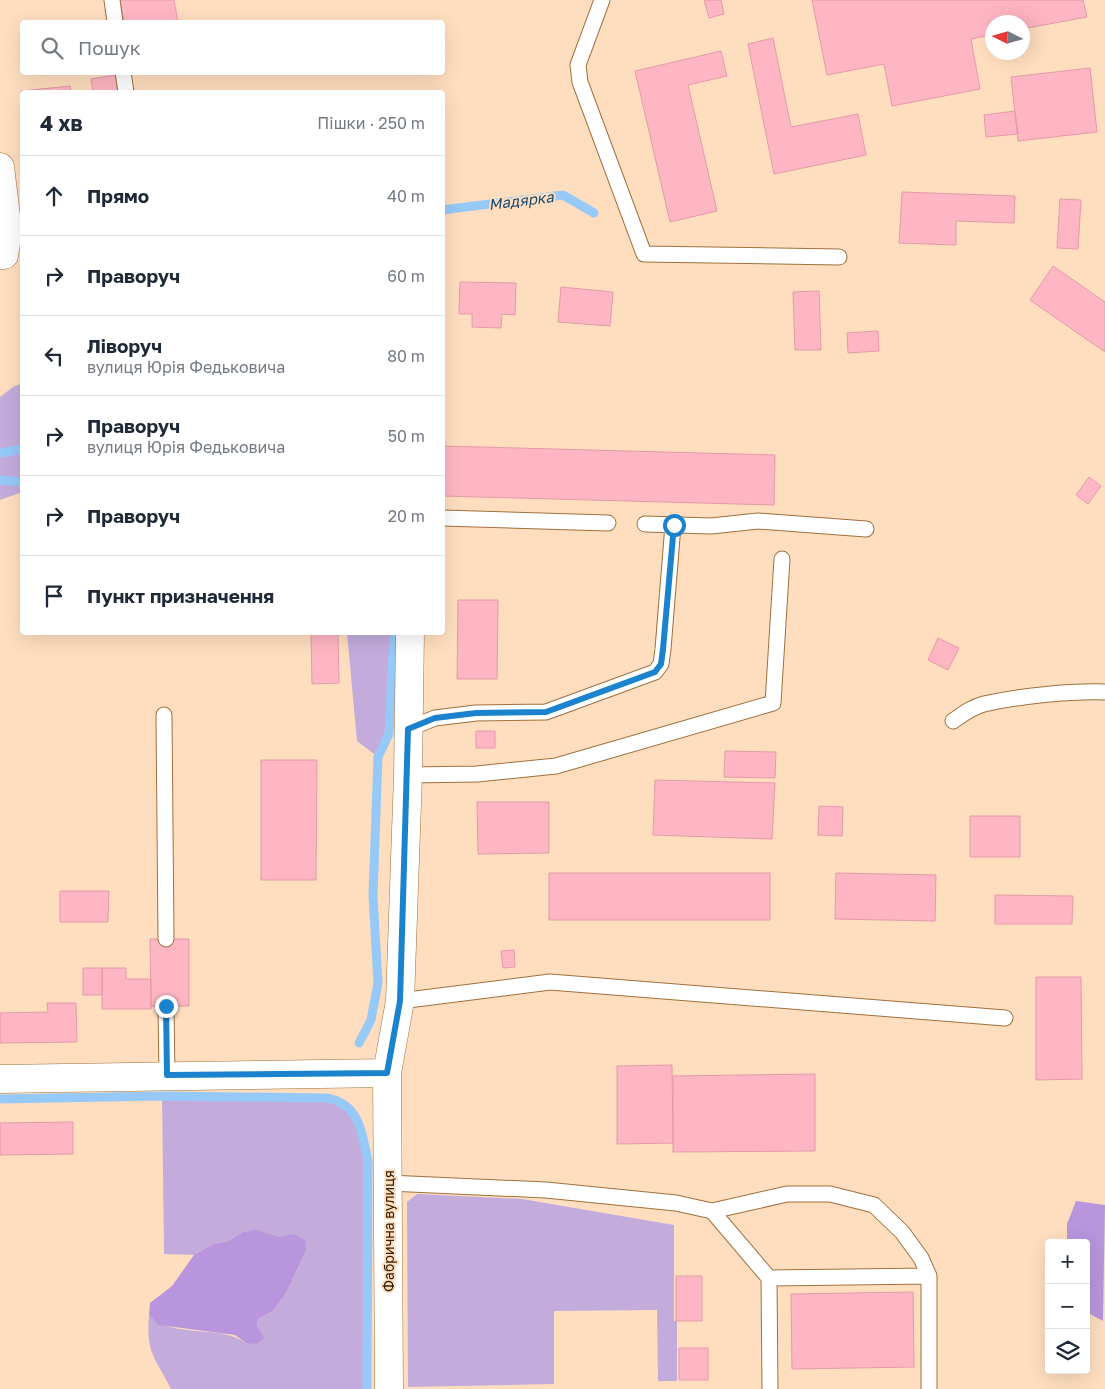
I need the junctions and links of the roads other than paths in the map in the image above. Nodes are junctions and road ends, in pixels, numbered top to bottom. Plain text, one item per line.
1 (112, 0) edge
2 (602, 0) edge
3 (115, 20) edge
4 (123, 75) edge
5 (126, 90) edge
6 (0, 167) edge
7 (9, 256) edge
8 (839, 257) dead end
9 (445, 518) edge
10 (608, 523) dead end
11 (645, 524) dead end
12 (674, 525) junction
13 (866, 529) dead end
14 (782, 559) dead end
15 (410, 635) edge
16 (1105, 692) edge
17 (164, 715) dead end
18 (953, 720) dead end
19 (408, 729) junction
20 (408, 775) junction
21 (166, 939) dead end
22 (400, 1001) junction
23 (166, 1006) dead end
24 (1005, 1018) dead end
25 (387, 1073) junction
26 (167, 1075) junction
27 (0, 1078) edge
28 (388, 1183) junction
29 (712, 1211) junction
30 (929, 1276) junction
31 (769, 1278) junction
32 (389, 1389) edge
33 (770, 1389) edge
34 (929, 1389) edge

1 - 3 lane
2 - 8 lane
4 - 5 lane
6 - 7 street
9 - 10 lane
11 - 12 lane
12 - 13 lane
12 - 19 lane
14 - 20 lane
15 - 19 street, Фабрична вулиця
16 - 18 lane
17 - 21 lane
19 - 20 street, Фабрична вулиця
20 - 22 street, Фабрична вулиця
22 - 24 lane
22 - 25 street, Фабрична вулиця
23 - 26 lane
25 - 26 street
25 - 28 street, Фабрична вулиця
26 - 27 street
28 - 29 lane
28 - 32 street, Фабрична вулиця
29 - 30 lane
29 - 31 lane
30 - 31 lane
30 - 34 lane
31 - 33 lane

